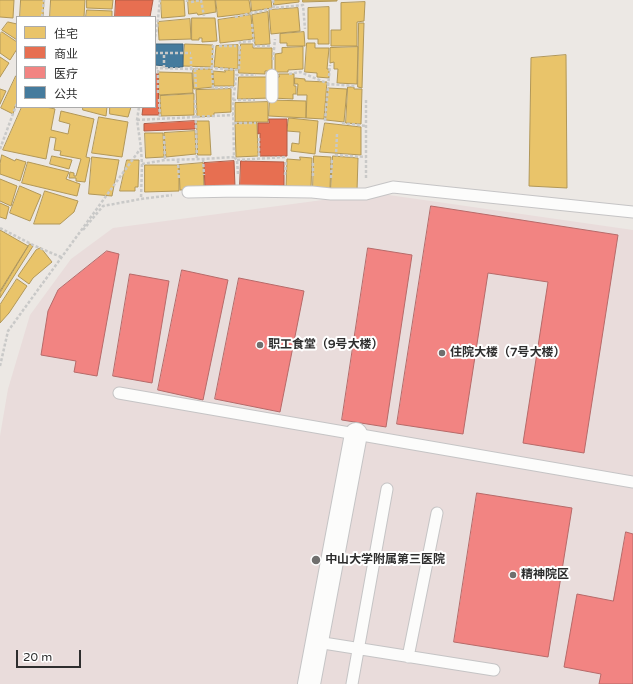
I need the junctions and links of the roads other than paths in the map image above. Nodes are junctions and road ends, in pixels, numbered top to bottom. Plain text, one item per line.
1 (272, 75) road end
2 (272, 97) dead end
3 (188, 192) road end
4 (633, 212) edge
5 (119, 393) dead end
6 (356, 434) junction
7 (633, 482) edge
8 (387, 489) dead end
9 (437, 513) dead end
10 (317, 642) junction
11 (359, 649) junction
12 (408, 657) junction
13 (494, 670) dead end
14 (309, 684) edge
15 (352, 684) edge

1 - 2 lane
3 - 4 lane
5 - 6 lane
6 - 7 lane
6 - 10 street
8 - 11 lane
9 - 12 lane
10 - 11 lane
10 - 14 street
11 - 12 lane
11 - 15 lane
12 - 13 lane

